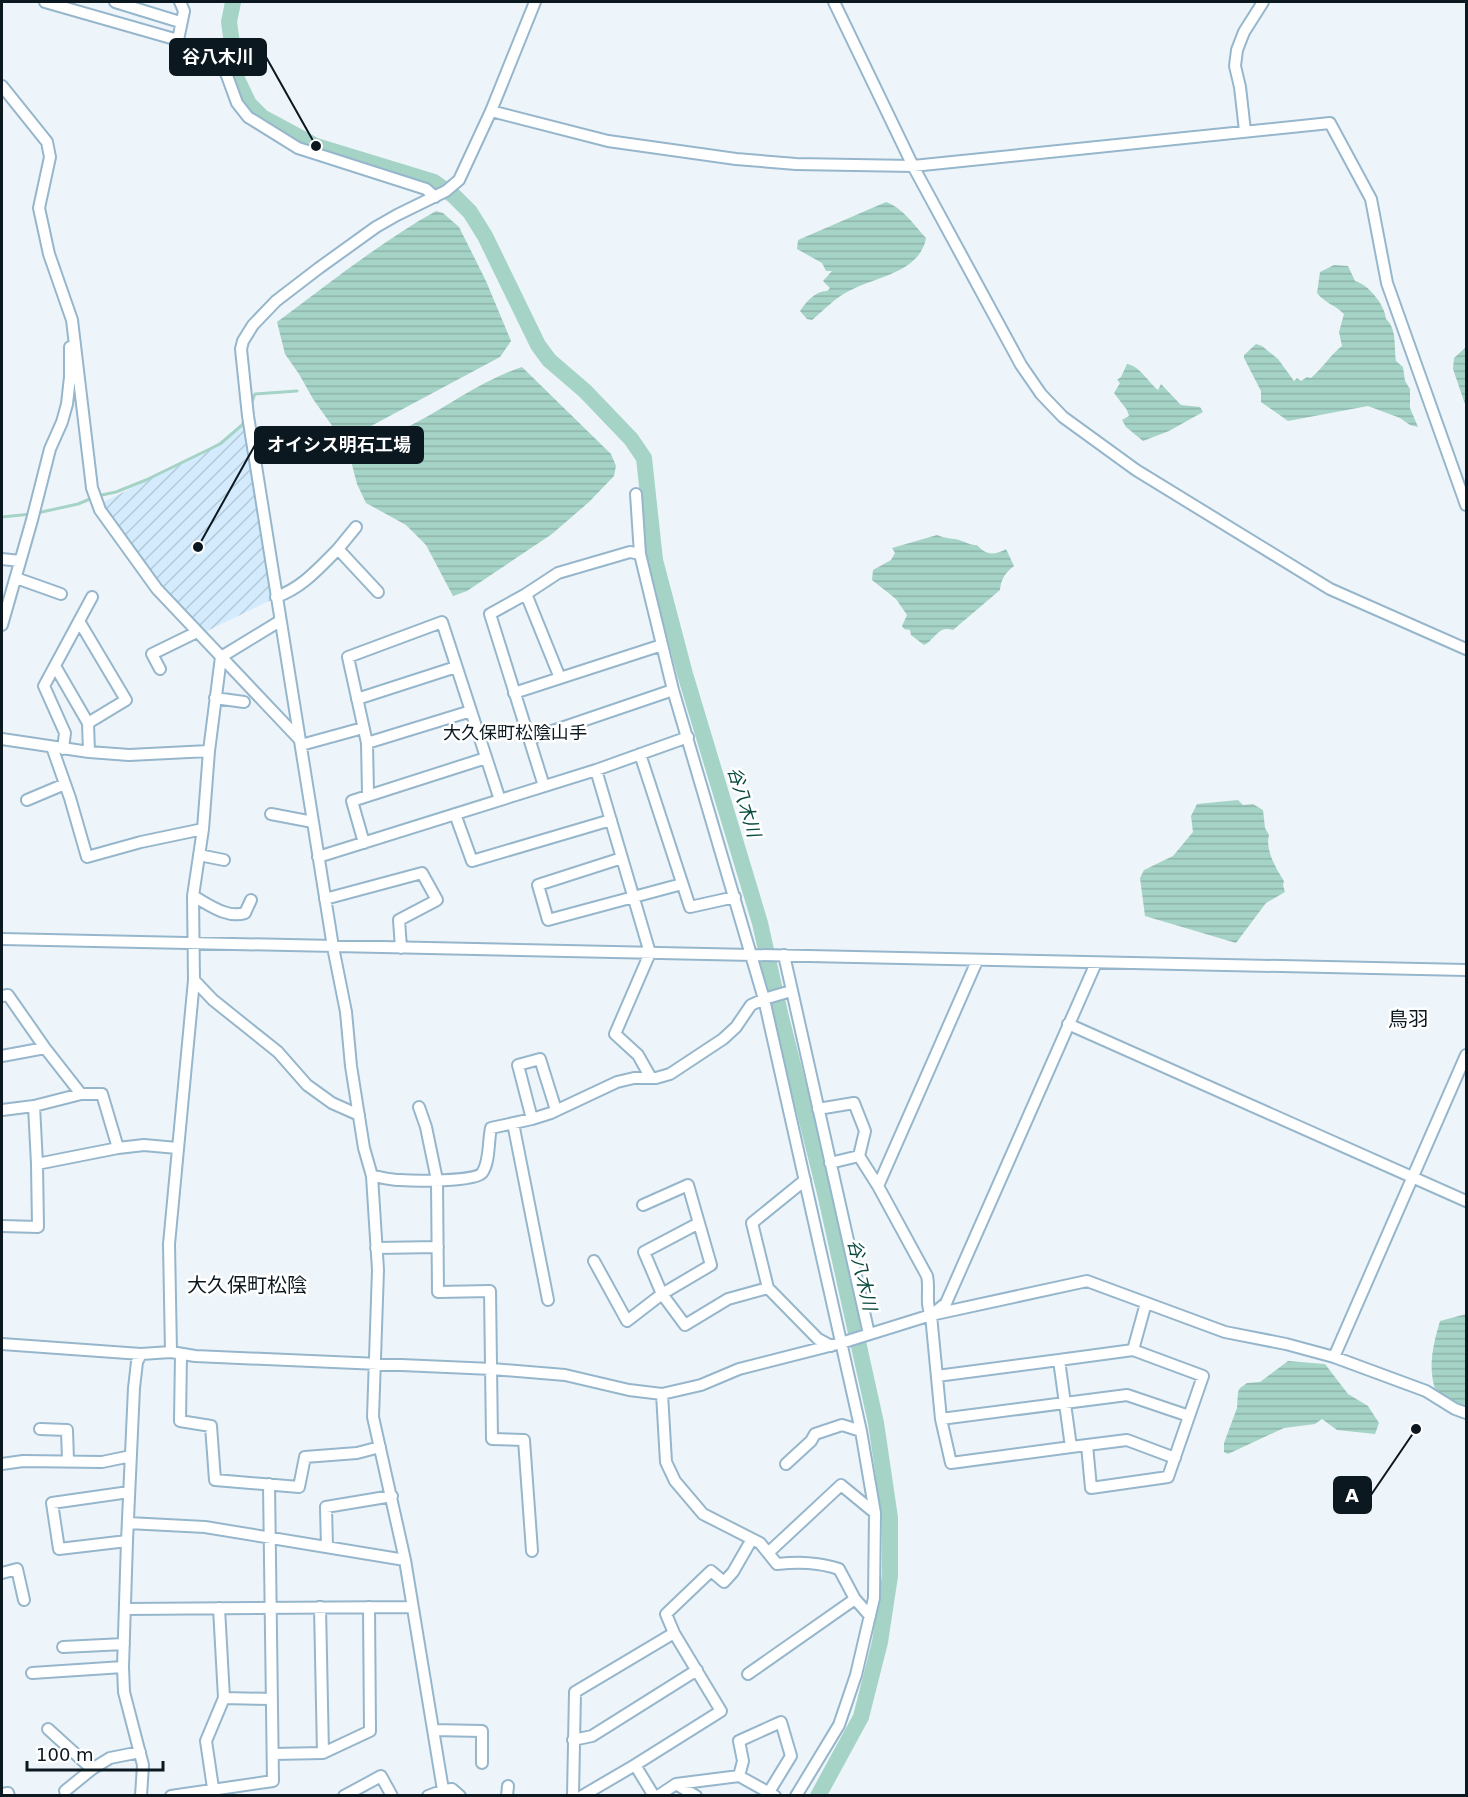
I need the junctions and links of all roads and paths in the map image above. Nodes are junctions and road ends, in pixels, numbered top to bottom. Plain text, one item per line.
1 (45, 2) edge
2 (115, 2) edge
3 (180, 2) edge
4 (535, 2) edge
5 (834, 2) edge
6 (1263, 2) edge
7 (180, 22) junction
8 (178, 40) junction
9 (2, 86) edge
10 (491, 111) junction
11 (1245, 131) junction
12 (913, 166) junction
13 (435, 197) junction
14 (72, 320) junction
15 (636, 494) dead end
16 (1467, 505) edge
17 (356, 527) dead end
18 (338, 549) junction
19 (640, 554) junction
20 (2, 559) edge
21 (21, 561) junction
22 (16, 578) junction
23 (378, 592) dead end
24 (61, 594) dead end
25 (526, 594) junction
26 (92, 597) dead end
27 (276, 597) junction
28 (79, 621) junction
29 (280, 621) junction
30 (2, 625) edge
31 (197, 632) junction
32 (662, 645) junction
33 (1467, 649) edge
34 (221, 657) junction
35 (55, 666) junction
36 (456, 667) junction
37 (160, 669) dead end
38 (560, 678) junction
39 (673, 690) junction
40 (514, 693) junction
41 (215, 698) junction
42 (357, 699) junction
43 (244, 702) dead end
44 (471, 711) junction
45 (88, 723) junction
46 (363, 728) junction
47 (688, 737) junction
48 (2, 739) edge
49 (529, 739) junction
50 (301, 743) junction
51 (367, 743) junction
52 (57, 748) junction
53 (209, 751) junction
54 (89, 752) junction
55 (640, 754) junction
56 (486, 758) junction
57 (596, 770) junction
58 (65, 784) junction
59 (544, 786) junction
60 (368, 794) junction
61 (27, 800) dead end
62 (500, 800) junction
63 (271, 814) dead end
64 (455, 814) junction
65 (611, 820) junction
66 (313, 822) junction
67 (203, 829) junction
68 (364, 843) junction
69 (199, 855) junction
70 (318, 857) junction
71 (622, 858) junction
72 (224, 860) dead end
73 (682, 884) junction
74 (193, 896) junction
75 (634, 897) junction
76 (735, 897) junction
77 (325, 899) junction
78 (251, 900) dead end
79 (2, 939) edge
80 (193, 942) junction
81 (333, 947) junction
82 (401, 948) junction
83 (650, 953) junction
84 (752, 956) junction
85 (784, 956) junction
86 (977, 961) junction
87 (1096, 963) junction
88 (1467, 970) edge
89 (194, 980) junction
90 (791, 991) junction
91 (2, 996) edge
92 (764, 999) junction
93 (1068, 1024) junction
94 (45, 1048) junction
95 (1467, 1055) edge
96 (2, 1056) edge
97 (651, 1078) junction
98 (81, 1094) junction
99 (33, 1106) junction
100 (419, 1107) dead end
101 (818, 1109) junction
102 (2, 1110) edge
103 (556, 1110) junction
104 (359, 1115) junction
105 (532, 1119) junction
106 (513, 1123) junction
107 (118, 1148) junction
108 (177, 1148) junction
109 (859, 1156) junction
110 (37, 1164) junction
111 (830, 1164) junction
112 (372, 1176) junction
113 (1413, 1178) junction
114 (437, 1180) junction
115 (805, 1180) junction
116 (878, 1186) junction
117 (1467, 1201) edge
118 (643, 1205) dead end
119 (699, 1223) junction
120 (2, 1226) edge
121 (438, 1247) junction
122 (376, 1248) junction
123 (594, 1260) dead end
124 (768, 1288) junction
125 (662, 1294) junction
126 (548, 1300) dead end
127 (1146, 1303) junction
128 (931, 1315) junction
129 (869, 1334) junction
130 (2, 1344) edge
131 (836, 1344) junction
132 (1133, 1350) junction
133 (176, 1353) junction
134 (141, 1354) junction
135 (1334, 1357) junction
136 (1059, 1360) junction
137 (374, 1363) junction
138 (492, 1369) junction
139 (937, 1376) junction
140 (662, 1394) junction
141 (1065, 1403) junction
142 (1467, 1413) edge
143 (1189, 1416) junction
144 (941, 1419) junction
145 (40, 1429) dead end
146 (861, 1431) junction
147 (1087, 1445) junction
148 (1071, 1447) junction
149 (380, 1448) junction
150 (131, 1456) junction
151 (1175, 1458) junction
152 (68, 1461) junction
153 (2, 1464) edge
154 (786, 1464) dead end
155 (269, 1484) junction
156 (129, 1492) junction
157 (392, 1496) junction
158 (875, 1513) junction
159 (128, 1523) junction
160 (270, 1538) junction
161 (752, 1539) junction
162 (127, 1540) junction
163 (327, 1547) junction
164 (532, 1551) dead end
165 (768, 1553) junction
166 (405, 1560) junction
167 (2, 1573) edge
168 (855, 1599) junction
169 (24, 1600) dead end
170 (412, 1606) junction
171 (320, 1607) junction
172 (369, 1607) junction
173 (219, 1608) junction
174 (271, 1608) junction
175 (126, 1609) junction
176 (870, 1616) junction
177 (674, 1633) junction
178 (124, 1644) junction
179 (63, 1647) dead end
180 (123, 1666) junction
181 (697, 1670) junction
182 (32, 1673) dead end
183 (748, 1674) dead end
184 (224, 1698) junction
185 (272, 1699) junction
186 (48, 1728) dead end
187 (433, 1730) junction
188 (573, 1740) junction
189 (140, 1752) junction
190 (323, 1753) junction
191 (273, 1754) junction
192 (482, 1763) dead end
193 (634, 1765) junction
194 (92, 1769) junction
195 (739, 1776) junction
196 (676, 1784) junction
197 (213, 1788) junction
198 (242, 1790) edge
199 (65, 1791) dead end
200 (444, 1793) edge
201 (2, 1794) edge
202 (187, 1794) edge
203 (772, 1794) edge
204 (9, 1796) edge
205 (141, 1796) edge
206 (171, 1796) edge
207 (344, 1796) edge
208 (392, 1796) edge
209 (428, 1796) edge
210 (460, 1796) edge
211 (573, 1796) edge
212 (582, 1796) edge
213 (656, 1796) edge
214 (696, 1796) edge
215 (796, 1796) edge

1 - 8 street
2 - 7 street
3 - 7 street
4 - 10 street
5 - 12 street
6 - 11 street
7 - 8 street
8 - 13 street
9 - 14 street
10 - 12 street
10 - 13 street
11 - 12 street
11 - 16 street
12 - 33 street
13 - 27 street
14 - 21 street
14 - 31 street
15 - 19 street
17 - 18 street
18 - 23 street
18 - 27 street
19 - 25 street
19 - 32 street
20 - 21 street
21 - 22 street
22 - 24 street
22 - 30 street
25 - 38 street
25 - 40 street
26 - 28 street
27 - 29 street
28 - 35 street
28 - 45 street
29 - 34 street
29 - 50 street
31 - 34 street
31 - 37 street
32 - 38 street
32 - 39 street
34 - 41 street
34 - 50 street
35 - 45 street
35 - 52 street
36 - 42 street
36 - 42 street
36 - 44 street
38 - 40 street
39 - 47 street
39 - 49 street
40 - 49 street
41 - 43 street
41 - 53 street
42 - 46 street
44 - 51 street
44 - 56 street
45 - 54 street
46 - 50 street
46 - 51 street
47 - 55 street
47 - 76 street
48 - 52 street
49 - 59 street
50 - 66 street
51 - 60 street
52 - 54 street
52 - 58 street
53 - 54 street
53 - 67 street
55 - 57 street
55 - 73 street
56 - 60 street
56 - 62 street
57 - 59 street
57 - 65 street
58 - 61 street
58 - 67 street
59 - 62 street
60 - 68 street
62 - 64 street
63 - 66 street
64 - 65 street
64 - 68 street
65 - 71 street
66 - 70 street
67 - 69 street
68 - 70 street
69 - 72 street
69 - 74 street
70 - 77 street
71 - 75 street
71 - 75 street
73 - 75 street
73 - 76 street
74 - 78 street
74 - 80 street
75 - 83 street
76 - 84 street
77 - 81 street
77 - 82 street
79 - 80 street
80 - 81 street
80 - 89 street
81 - 82 street
81 - 104 street
82 - 83 street
83 - 84 street
83 - 97 street
84 - 85 street
84 - 92 street
85 - 86 street
85 - 90 street
86 - 87 street
86 - 116 street
87 - 88 street
87 - 93 street
89 - 104 street
89 - 108 street
90 - 92 street
90 - 101 street
91 - 94 street
92 - 97 street
92 - 115 street
93 - 113 street
93 - 128 street
94 - 96 street
94 - 98 street
95 - 113 street
97 - 103 street
98 - 99 street
98 - 107 street
99 - 102 street
99 - 110 street
100 - 114 street
101 - 109 street
101 - 111 street
103 - 105 street
103 - 105 street
104 - 112 street
105 - 106 street
106 - 114 street
106 - 126 street
107 - 108 street
107 - 110 street
108 - 133 street
109 - 111 street
109 - 116 street
110 - 120 street
111 - 129 street
112 - 114 street
112 - 122 street
113 - 117 street
113 - 135 street
114 - 121 street
115 - 124 street
115 - 131 street
116 - 128 street
118 - 119 street
119 - 125 street
119 - 125 street
121 - 122 street
121 - 138 street
122 - 137 street
123 - 125 street
124 - 125 street
124 - 131 street
127 - 128 street
127 - 132 street
127 - 135 street
128 - 129 street
128 - 139 street
129 - 131 street
130 - 134 street
131 - 140 street
131 - 146 street
132 - 136 street
132 - 143 street
133 - 134 street
133 - 137 street
133 - 155 street
134 - 150 street
135 - 142 street
136 - 139 street
136 - 141 street
137 - 138 street
137 - 149 street
138 - 140 street
138 - 164 street
139 - 144 street
140 - 161 street
141 - 143 street
141 - 144 street
141 - 148 street
143 - 151 street
144 - 148 street
145 - 152 street
146 - 154 street
146 - 158 street
147 - 148 street
147 - 151 street
147 - 151 street
149 - 155 street
149 - 157 street
150 - 152 street
150 - 156 street
152 - 153 street
155 - 160 street
156 - 159 street
156 - 162 street
157 - 163 street
157 - 166 street
158 - 165 street
158 - 176 street
159 - 160 street
159 - 162 street
160 - 163 street
160 - 174 street
161 - 165 street
161 - 177 street
162 - 175 street
163 - 166 street
165 - 168 street
166 - 170 street
167 - 169 street
168 - 176 street
168 - 183 street
170 - 172 street
170 - 187 street
171 - 172 street
171 - 174 street
171 - 190 street
172 - 190 street
173 - 174 street
173 - 175 street
173 - 184 street
174 - 185 street
175 - 178 street
176 - 215 street
177 - 181 street
177 - 188 street
178 - 179 street
178 - 180 street
180 - 182 street
180 - 189 street
181 - 188 street
181 - 193 street
184 - 185 street
184 - 197 street
185 - 191 street
186 - 194 street
187 - 192 street
187 - 200 street
188 - 211 street
189 - 194 street
189 - 205 street
190 - 191 street
191 - 198 street
193 - 212 street
193 - 213 street
194 - 199 street
195 - 196 street
195 - 203 street
195 - 203 street
196 - 213 street
196 - 214 street
197 - 198 street
197 - 202 street
200 - 209 street
200 - 210 street
201 - 204 street
202 - 206 street
207 - 208 street

